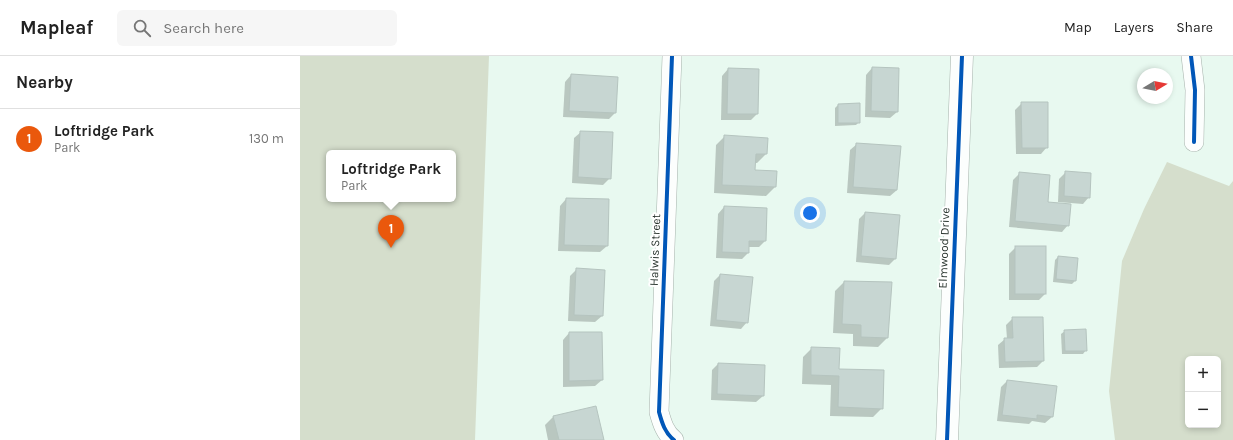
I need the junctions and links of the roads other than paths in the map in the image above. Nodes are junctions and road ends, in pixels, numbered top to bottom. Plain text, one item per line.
1 (672, 56) edge
2 (962, 56) edge
3 (1191, 56) edge
4 (1194, 142) dead end
5 (674, 440) edge
6 (946, 440) edge

1 - 5 street, Halwis Street
2 - 6 street, Elmwood Drive
3 - 4 street

